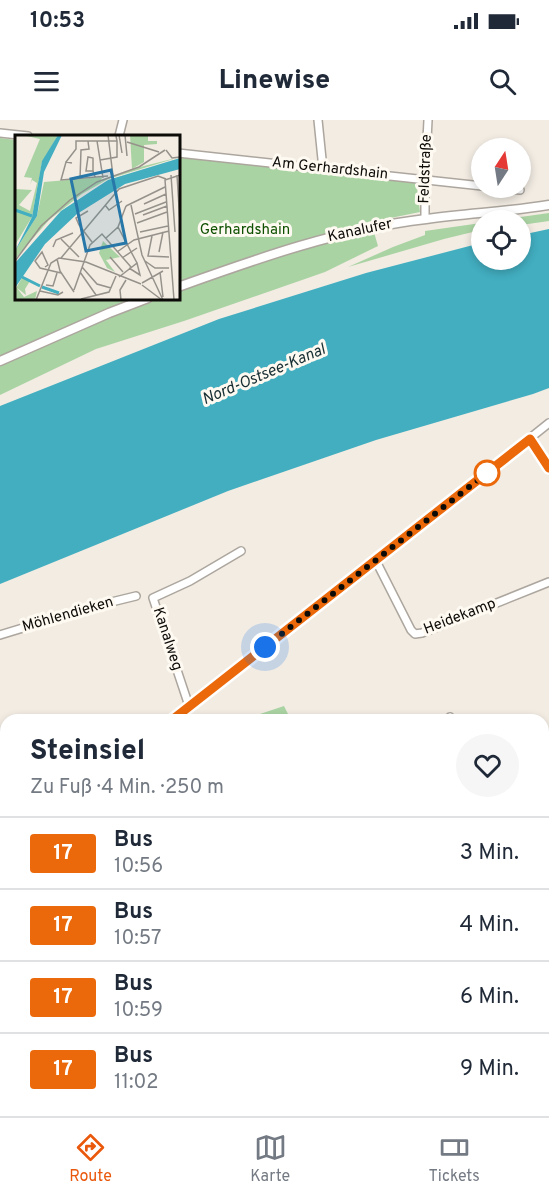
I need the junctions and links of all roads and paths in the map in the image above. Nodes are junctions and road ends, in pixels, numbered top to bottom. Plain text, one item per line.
1 (123, 120) edge
2 (318, 120) edge
3 (428, 120) edge
4 (0, 133) edge
5 (19, 135) edge
6 (118, 135) edge
7 (180, 153) edge
8 (323, 169) junction
9 (425, 180) junction
10 (471, 185) edge
11 (549, 205) edge
12 (425, 219) junction
13 (180, 286) edge
14 (143, 300) edge
15 (0, 361) edge
16 (549, 423) edge
17 (530, 439) junction
18 (549, 468) edge
19 (241, 551) dead end
20 (375, 561) junction
21 (549, 582) edge
22 (136, 596) dead end
23 (0, 635) edge
24 (189, 706) junction
25 (179, 714) edge

1 - 6 street
2 - 8 street
3 - 9 street, Feldstraße
4 - 5 street
7 - 8 street, Am Gerhardshain
8 - 9 street, Am Gerhardshain
9 - 10 street, Am Gerhardshain
9 - 12 street, Feldstraße
11 - 12 street, Kanalufer
12 - 13 street, Kanalufer
14 - 15 street
16 - 17 street
17 - 18 street
17 - 20 street
19 - 24 street, Kanalweg
20 - 21 street, Heidekamp
20 - 24 street
22 - 23 street, Möhlendieken
24 - 25 street

